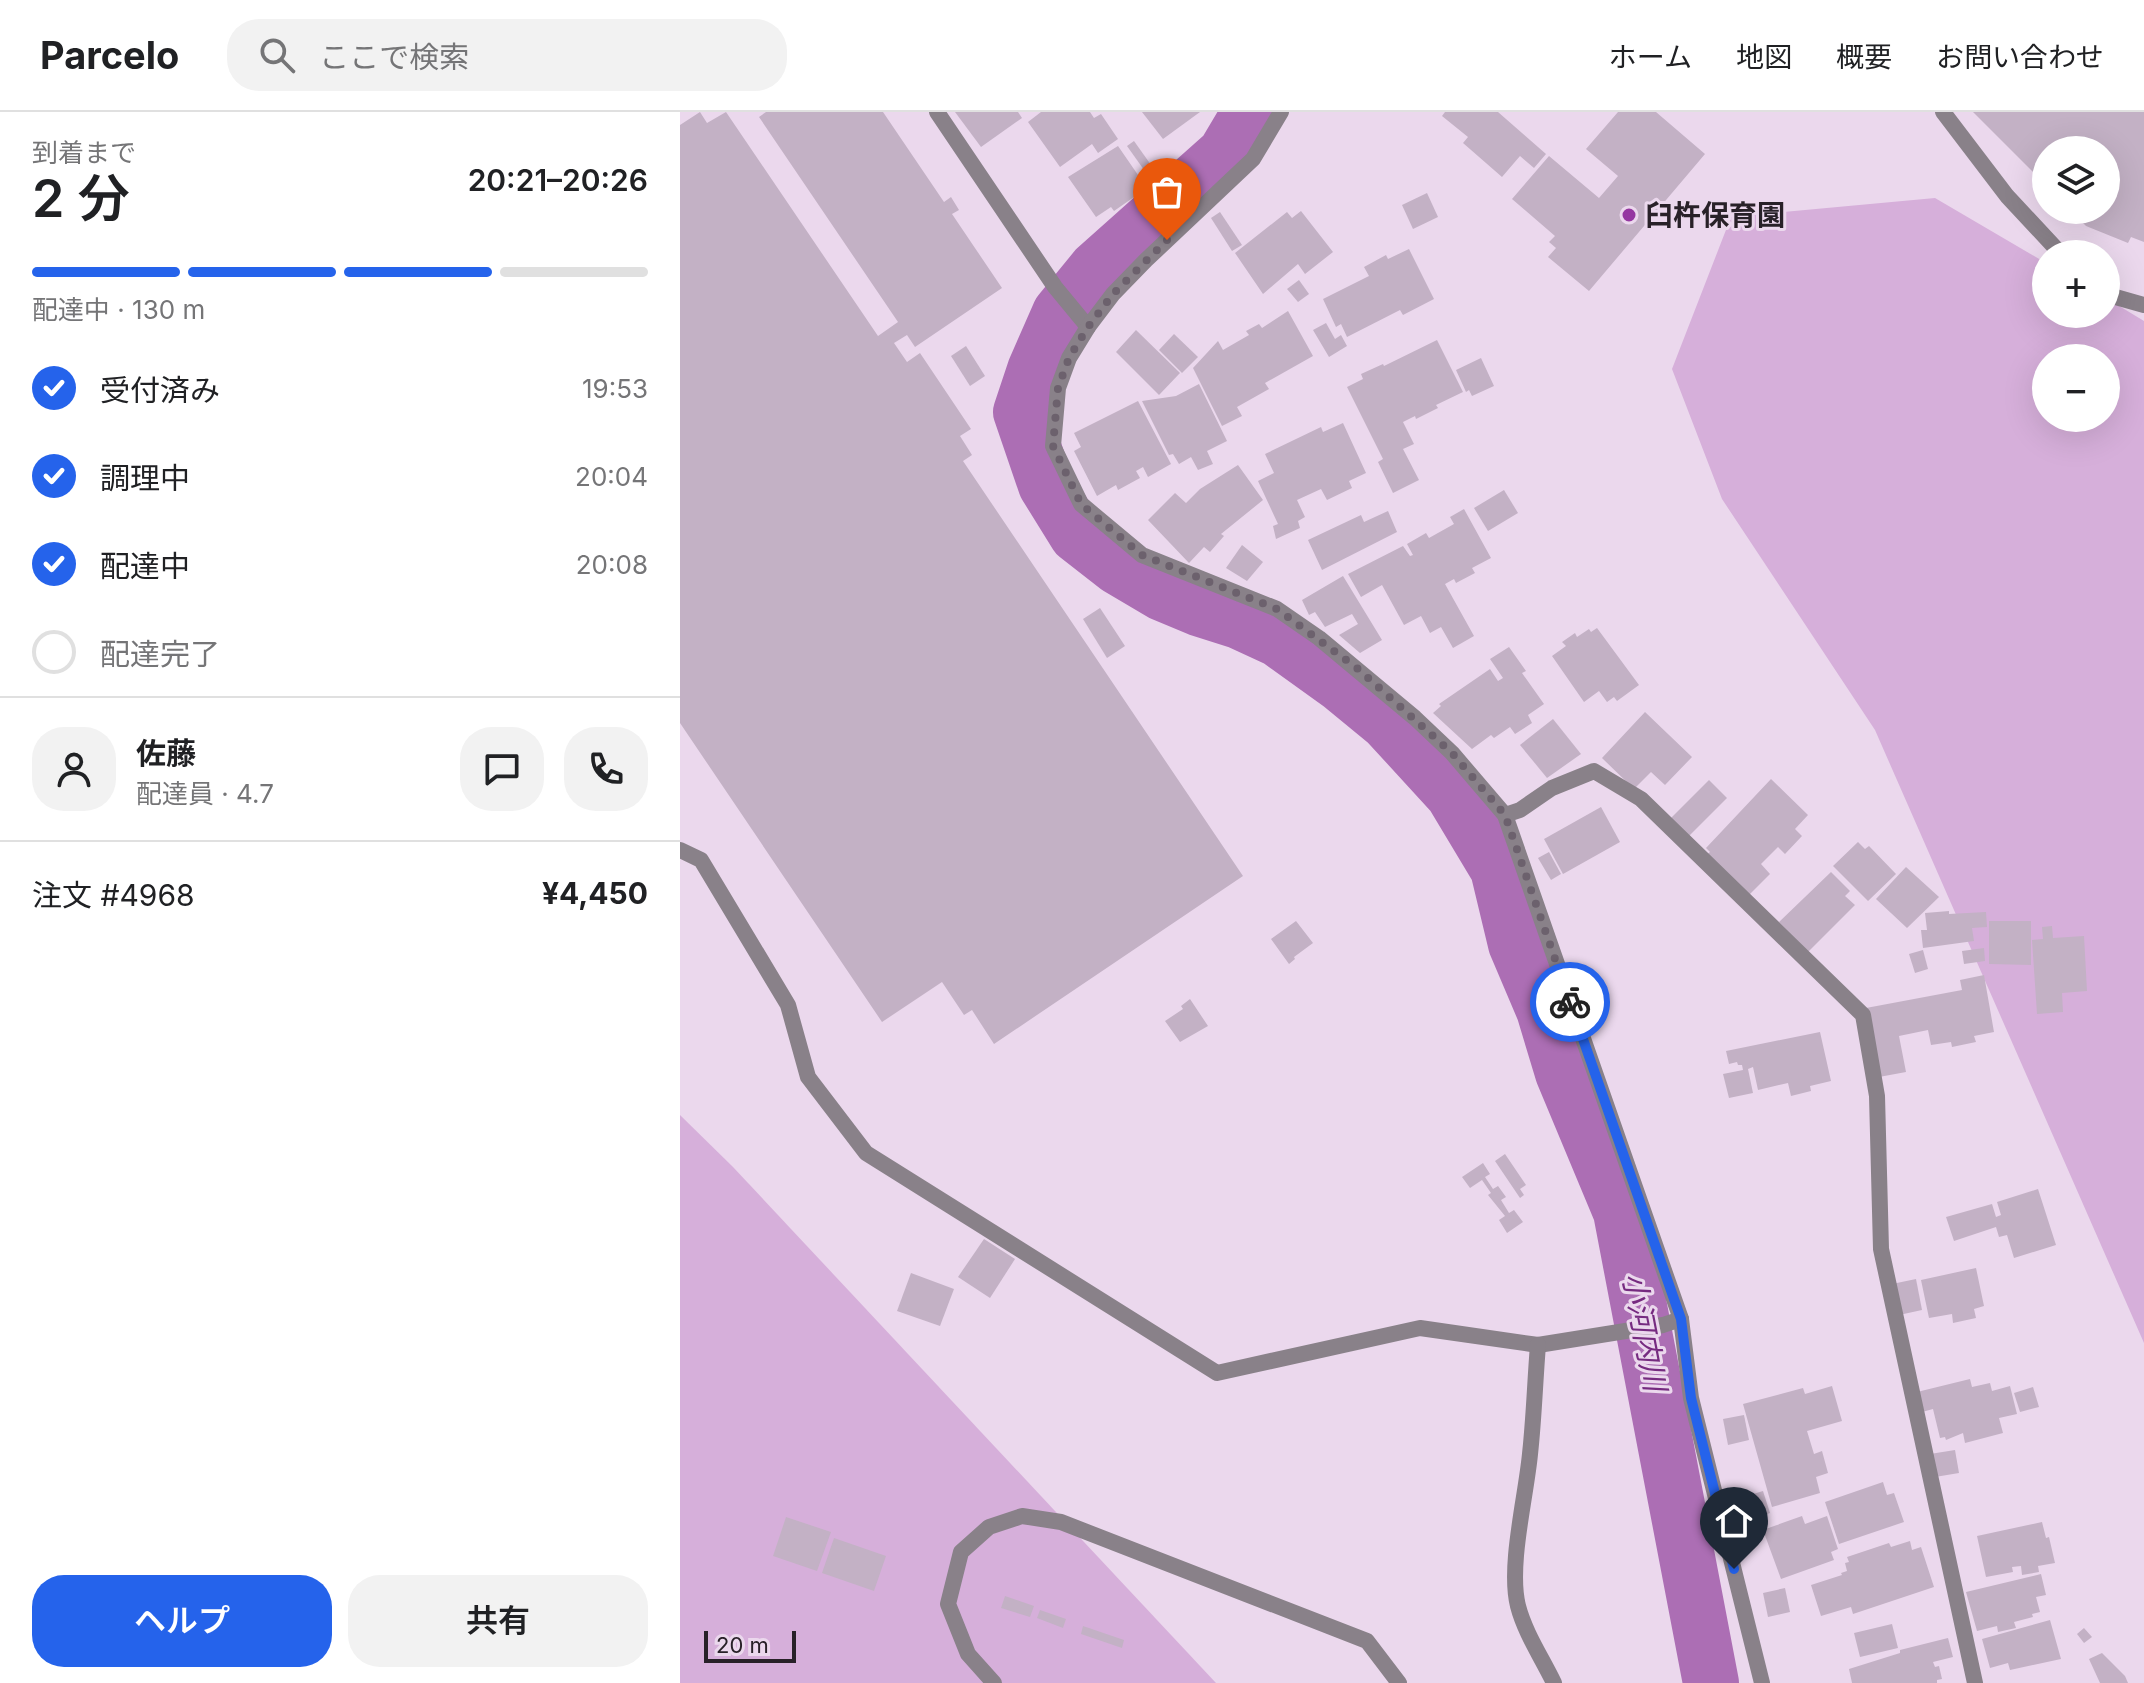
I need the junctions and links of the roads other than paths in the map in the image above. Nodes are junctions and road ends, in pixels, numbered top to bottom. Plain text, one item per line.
1 (937, 112) edge
2 (1281, 112) edge
3 (1943, 112) edge
4 (2048, 240) edge
5 (2120, 298) edge
6 (2144, 305) edge
7 (1088, 327) junction
8 (1505, 815) junction
9 (680, 850) edge
10 (1681, 1319) junction
11 (1538, 1345) junction
12 (994, 1683) edge
13 (1399, 1683) edge
14 (1554, 1683) edge
15 (1762, 1683) edge
16 (1975, 1683) edge

1 - 7 street
2 - 7 street
3 - 4 street
5 - 6 street
7 - 8 street
8 - 10 street
8 - 16 street
9 - 11 street
10 - 11 street
10 - 15 street
11 - 14 street
12 - 13 street

